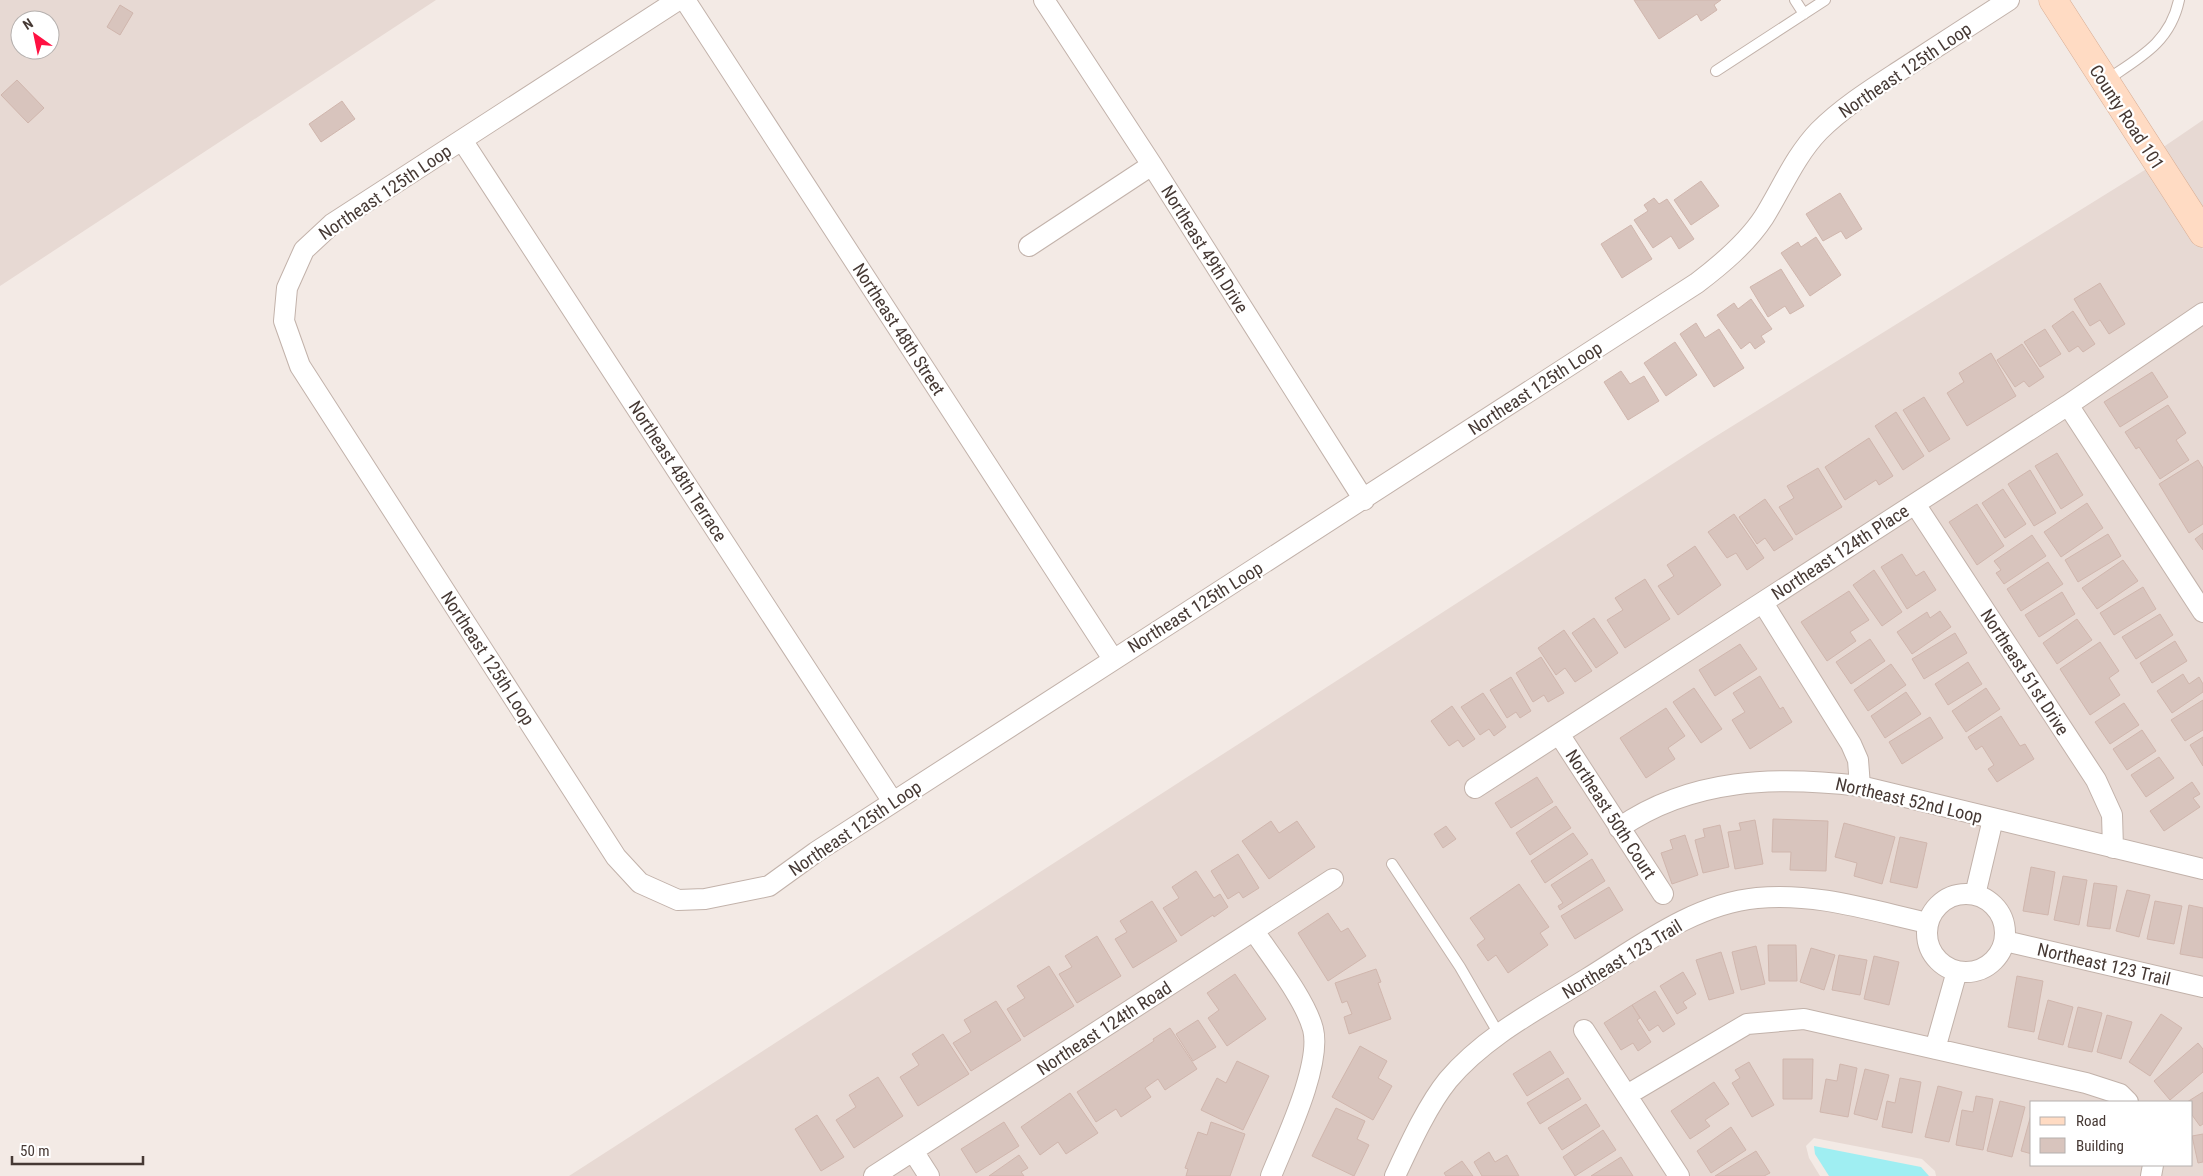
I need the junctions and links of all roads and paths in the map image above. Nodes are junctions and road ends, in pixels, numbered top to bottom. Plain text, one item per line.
1 (678, 0) edge
2 (685, 0) edge
3 (1044, 0) edge
4 (1795, 0) edge
5 (1825, 0) edge
6 (2009, 0) edge
7 (2053, 0) edge
8 (2179, 0) edge
9 (1804, 14) junction
10 (1716, 71) dead end
11 (2105, 82) junction
12 (462, 140) junction
13 (1152, 165) junction
14 (2203, 233) edge
15 (1029, 246) dead end
16 (2203, 313) edge
17 (2068, 405) junction
18 (1364, 500) junction
19 (1915, 504) junction
20 (1763, 602) junction
21 (2203, 612) edge
22 (1113, 659) junction
23 (1559, 734) junction
24 (1860, 786) junction
25 (1475, 788) dead end
26 (893, 802) junction
27 (1993, 819) junction
28 (1620, 828) junction
29 (2113, 848) junction
30 (1392, 864) dead end
31 (2203, 869) edge
32 (1333, 879) dead end
33 (1663, 894) dead end
34 (1975, 894) junction
35 (1928, 923) junction
36 (1254, 931) junction
37 (2005, 941) junction
38 (1957, 972) junction
39 (2203, 987) edge
40 (1584, 1030) dead end
41 (1500, 1036) junction
42 (1935, 1049) junction
43 (1626, 1095) junction
44 (2127, 1101) edge
45 (913, 1151) junction
46 (874, 1176) edge
47 (929, 1176) edge
48 (1271, 1176) edge
49 (1395, 1176) edge
50 (1679, 1176) edge

1 - 12 street, Northeast 125th Loop
2 - 22 street, Northeast 48th Street
3 - 13 street, Northeast 49th Drive
4 - 9 lane
5 - 9 lane
6 - 18 street, Northeast 125th Loop
7 - 11 street, County Road 101
8 - 11 lane
9 - 10 lane
11 - 14 street, County Road 101
12 - 26 street, Northeast 48th Terrace
12 - 26 street, Northeast 125th Loop
13 - 15 street
13 - 18 street, Northeast 49th Drive
16 - 17 street, Northeast 124th Place
17 - 19 street, Northeast 124th Place
17 - 21 street
18 - 22 street, Northeast 125th Loop
19 - 20 street, Northeast 124th Place
19 - 29 street, Northeast 51st Drive
20 - 23 street, Northeast 124th Place
20 - 24 street
22 - 26 street, Northeast 125th Loop
23 - 25 street, Northeast 124th Place
23 - 28 street, Northeast 50th Court
24 - 27 street, Northeast 52nd Loop
24 - 28 street, Northeast 52nd Loop
27 - 29 street, Northeast 52nd Loop
27 - 34 street
28 - 33 street, Northeast 50th Court
29 - 31 street, Northeast 52nd Loop
30 - 41 lane
32 - 36 street, Northeast 124th Road
34 - 35 street
34 - 37 street
35 - 38 street
35 - 41 street, Northeast 123 Trail
36 - 45 street, Northeast 124th Road
36 - 48 street
37 - 38 street
37 - 39 street, Northeast 123 Trail
38 - 42 street
40 - 43 street
41 - 49 street, Northeast 123 Trail
42 - 43 street
42 - 44 street
43 - 50 street
45 - 46 street, Northeast 124th Road
45 - 47 street

